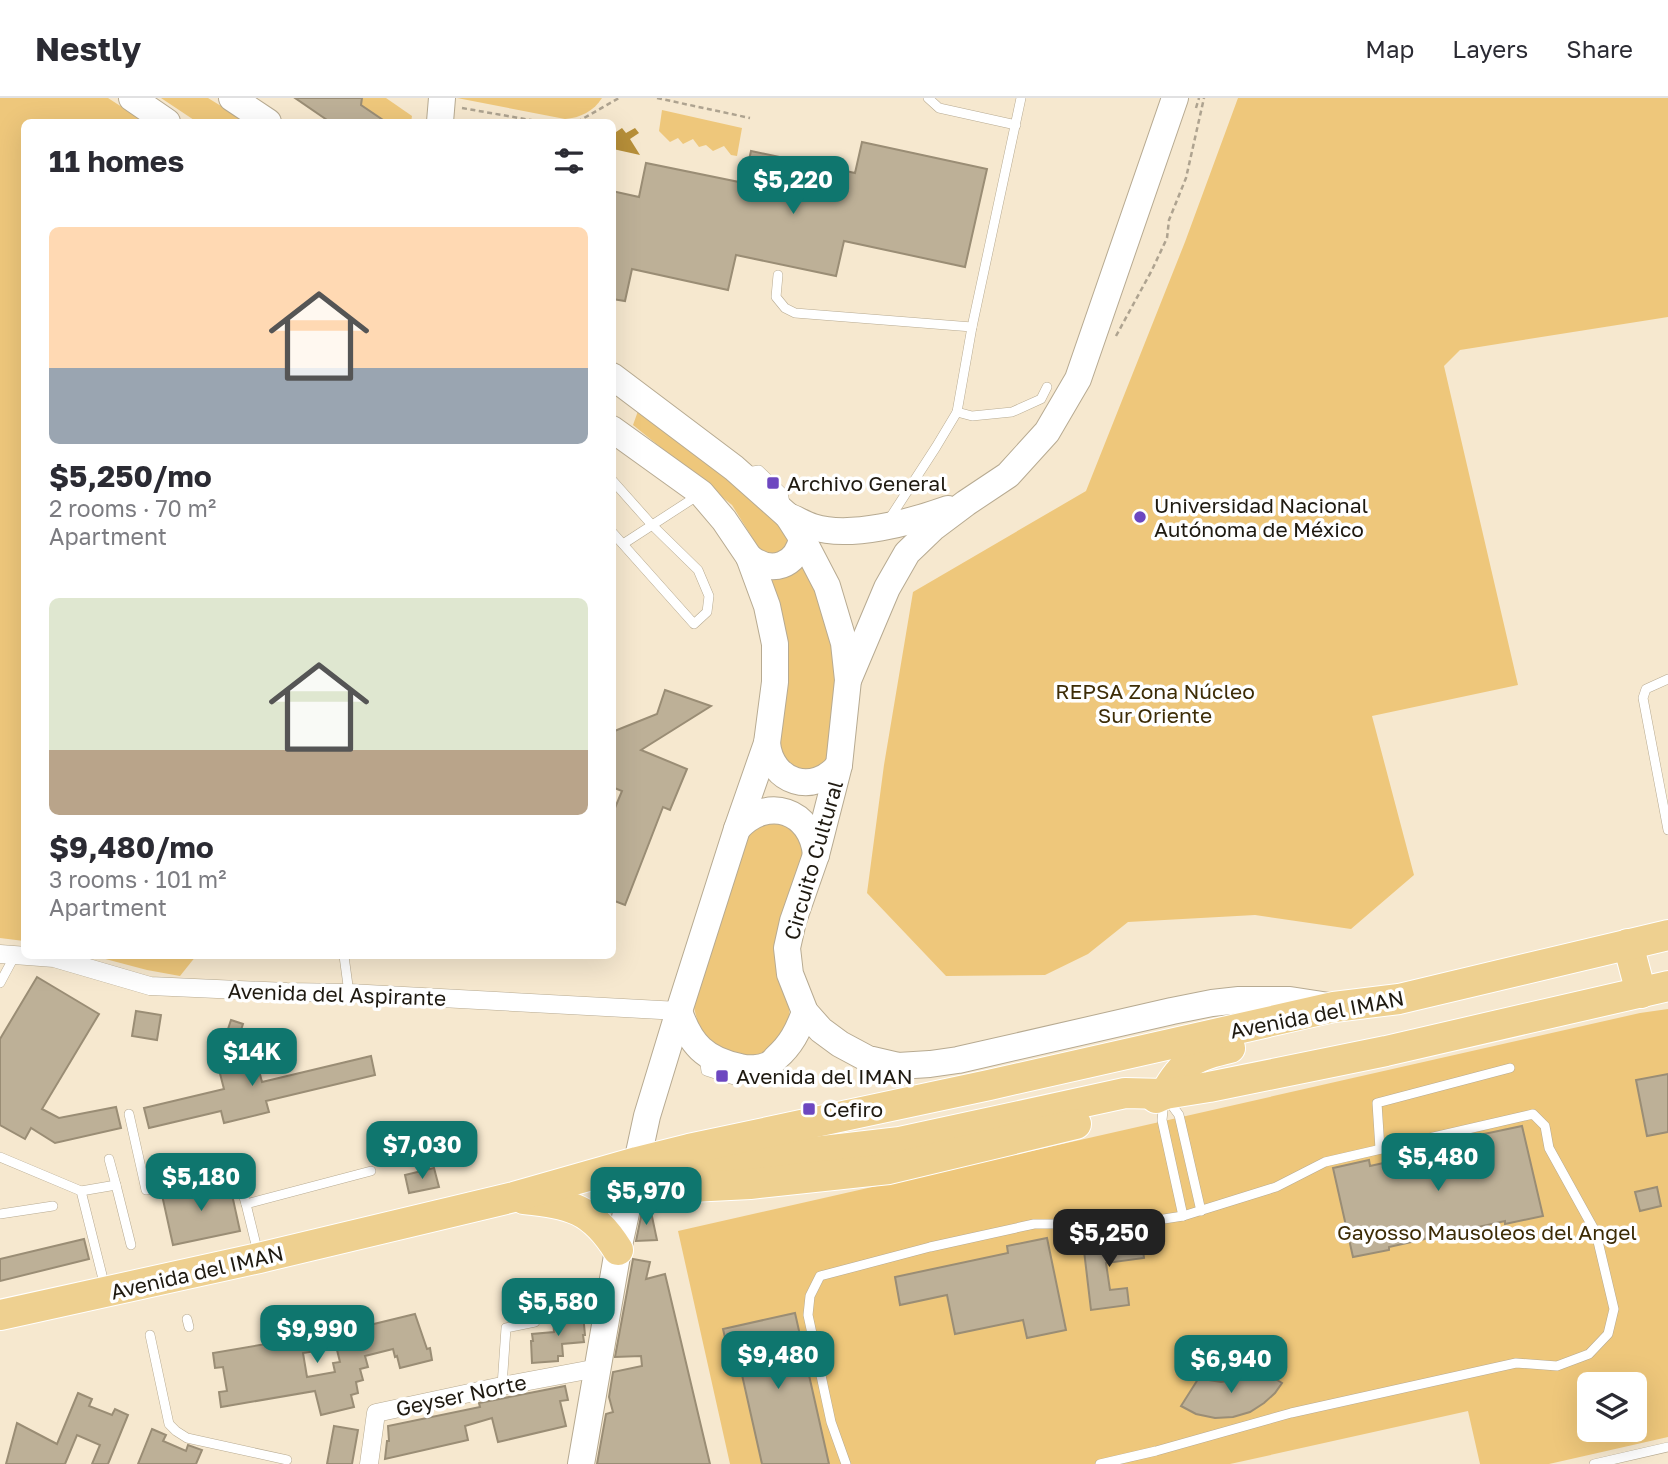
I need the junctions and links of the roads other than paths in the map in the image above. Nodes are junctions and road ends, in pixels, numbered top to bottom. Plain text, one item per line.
1 (132, 98) edge
2 (232, 98) edge
3 (928, 98) edge
4 (1021, 98) edge
5 (1185, 103) edge
6 (163, 119) edge
7 (264, 119) edge
8 (1016, 125) junction
9 (778, 275) dead end
10 (972, 327) junction
11 (616, 380) edge
12 (1047, 387) dead end
13 (650, 405) junction
14 (957, 412) junction
15 (620, 434) edge
16 (616, 484) edge
17 (701, 493) junction
18 (966, 503) junction
19 (788, 516) junction
20 (652, 525) junction
21 (885, 526) junction
22 (616, 536) edge
23 (803, 538) junction
24 (623, 544) junction
25 (749, 557) junction
26 (848, 680) junction
27 (1668, 680) edge
28 (767, 743) junction
29 (839, 765) junction
30 (737, 829) junction
31 (1668, 830) edge
32 (816, 855) junction
33 (1668, 935) edge
34 (1628, 944) junction
35 (8, 954) edge
36 (57, 959) edge
37 (344, 959) edge
38 (0, 983) edge
39 (1655, 990) edge
40 (349, 993) junction
41 (1399, 999) junction
42 (1334, 1007) junction
43 (679, 1011) junction
44 (805, 1012) junction
45 (1510, 1068) dead end
46 (1164, 1094) junction
47 (129, 1114) dead end
48 (1380, 1149) junction
49 (0, 1157) edge
50 (109, 1159) dead end
51 (371, 1171) dead end
52 (634, 1176) junction
53 (116, 1185) junction
54 (81, 1191) junction
55 (513, 1198) junction
56 (246, 1204) junction
57 (53, 1206) dead end
58 (1201, 1211) junction
59 (0, 1214) edge
60 (1183, 1216) junction
61 (131, 1245) dead end
62 (618, 1250) junction
63 (259, 1258) junction
64 (106, 1292) junction
65 (0, 1315) edge
66 (536, 1322) dead end
67 (150, 1335) dead end
68 (598, 1368) junction
69 (502, 1386) junction
70 (1668, 1447) edge
71 (287, 1460) dead end
72 (369, 1464) edge
73 (580, 1464) edge
74 (846, 1464) edge
75 (1100, 1464) edge
76 (1594, 1464) edge

1 - 6 street
2 - 7 street
3 - 8 lane
4 - 8 lane
5 - 18 street
8 - 10 lane
9 - 10 lane
10 - 14 lane
11 - 13 street, Circuito Cultural
12 - 14 lane
13 - 15 street
13 - 19 street, Circuito Cultural
14 - 21 lane
15 - 17 street
16 - 20 lane
17 - 20 lane
17 - 25 street
18 - 21 street
18 - 26 street
19 - 21 street
19 - 23 street, Circuito Cultural
20 - 24 lane
20 - 24 lane
22 - 24 lane
23 - 25 street
23 - 26 street, Circuito Cultural
25 - 28 street
26 - 29 street, Circuito Cultural
27 - 31 lane
28 - 29 street
28 - 30 street
29 - 32 street, Circuito Cultural
30 - 32 street
30 - 43 street
32 - 44 street, Circuito Cultural
33 - 34 main road, Avenida del IMAN
34 - 39 main road
34 - 41 main road, Avenida del IMAN
35 - 38 lane
36 - 40 street, Avenida del Aspirante
37 - 40 lane
39 - 46 main road, Avenida del IMAN
40 - 43 street, Avenida del Aspirante
41 - 42 main road, Avenida del IMAN
41 - 46 main road
42 - 44 street, Circuito Cultural
42 - 52 main road, Avenida del IMAN
43 - 44 street
43 - 52 street
45 - 48 lane
46 - 52 main road, Avenida del IMAN
46 - 58 lane
46 - 60 lane
47 - 56 lane
48 - 58 lane
48 - 75 lane
49 - 54 lane
50 - 53 lane
51 - 56 lane
52 - 55 main road, Avenida del IMAN
52 - 62 street
53 - 54 lane
53 - 61 lane
54 - 64 lane
55 - 62 main road
55 - 63 main road, Avenida del IMAN
56 - 63 lane
57 - 59 lane
58 - 60 lane
60 - 74 lane
62 - 68 street
63 - 64 main road, Avenida del IMAN
64 - 65 main road, Avenida del IMAN
66 - 69 lane
67 - 71 lane
68 - 69 street, Geyser Norte
68 - 73 street
69 - 72 street, Geyser Norte
70 - 76 lane

